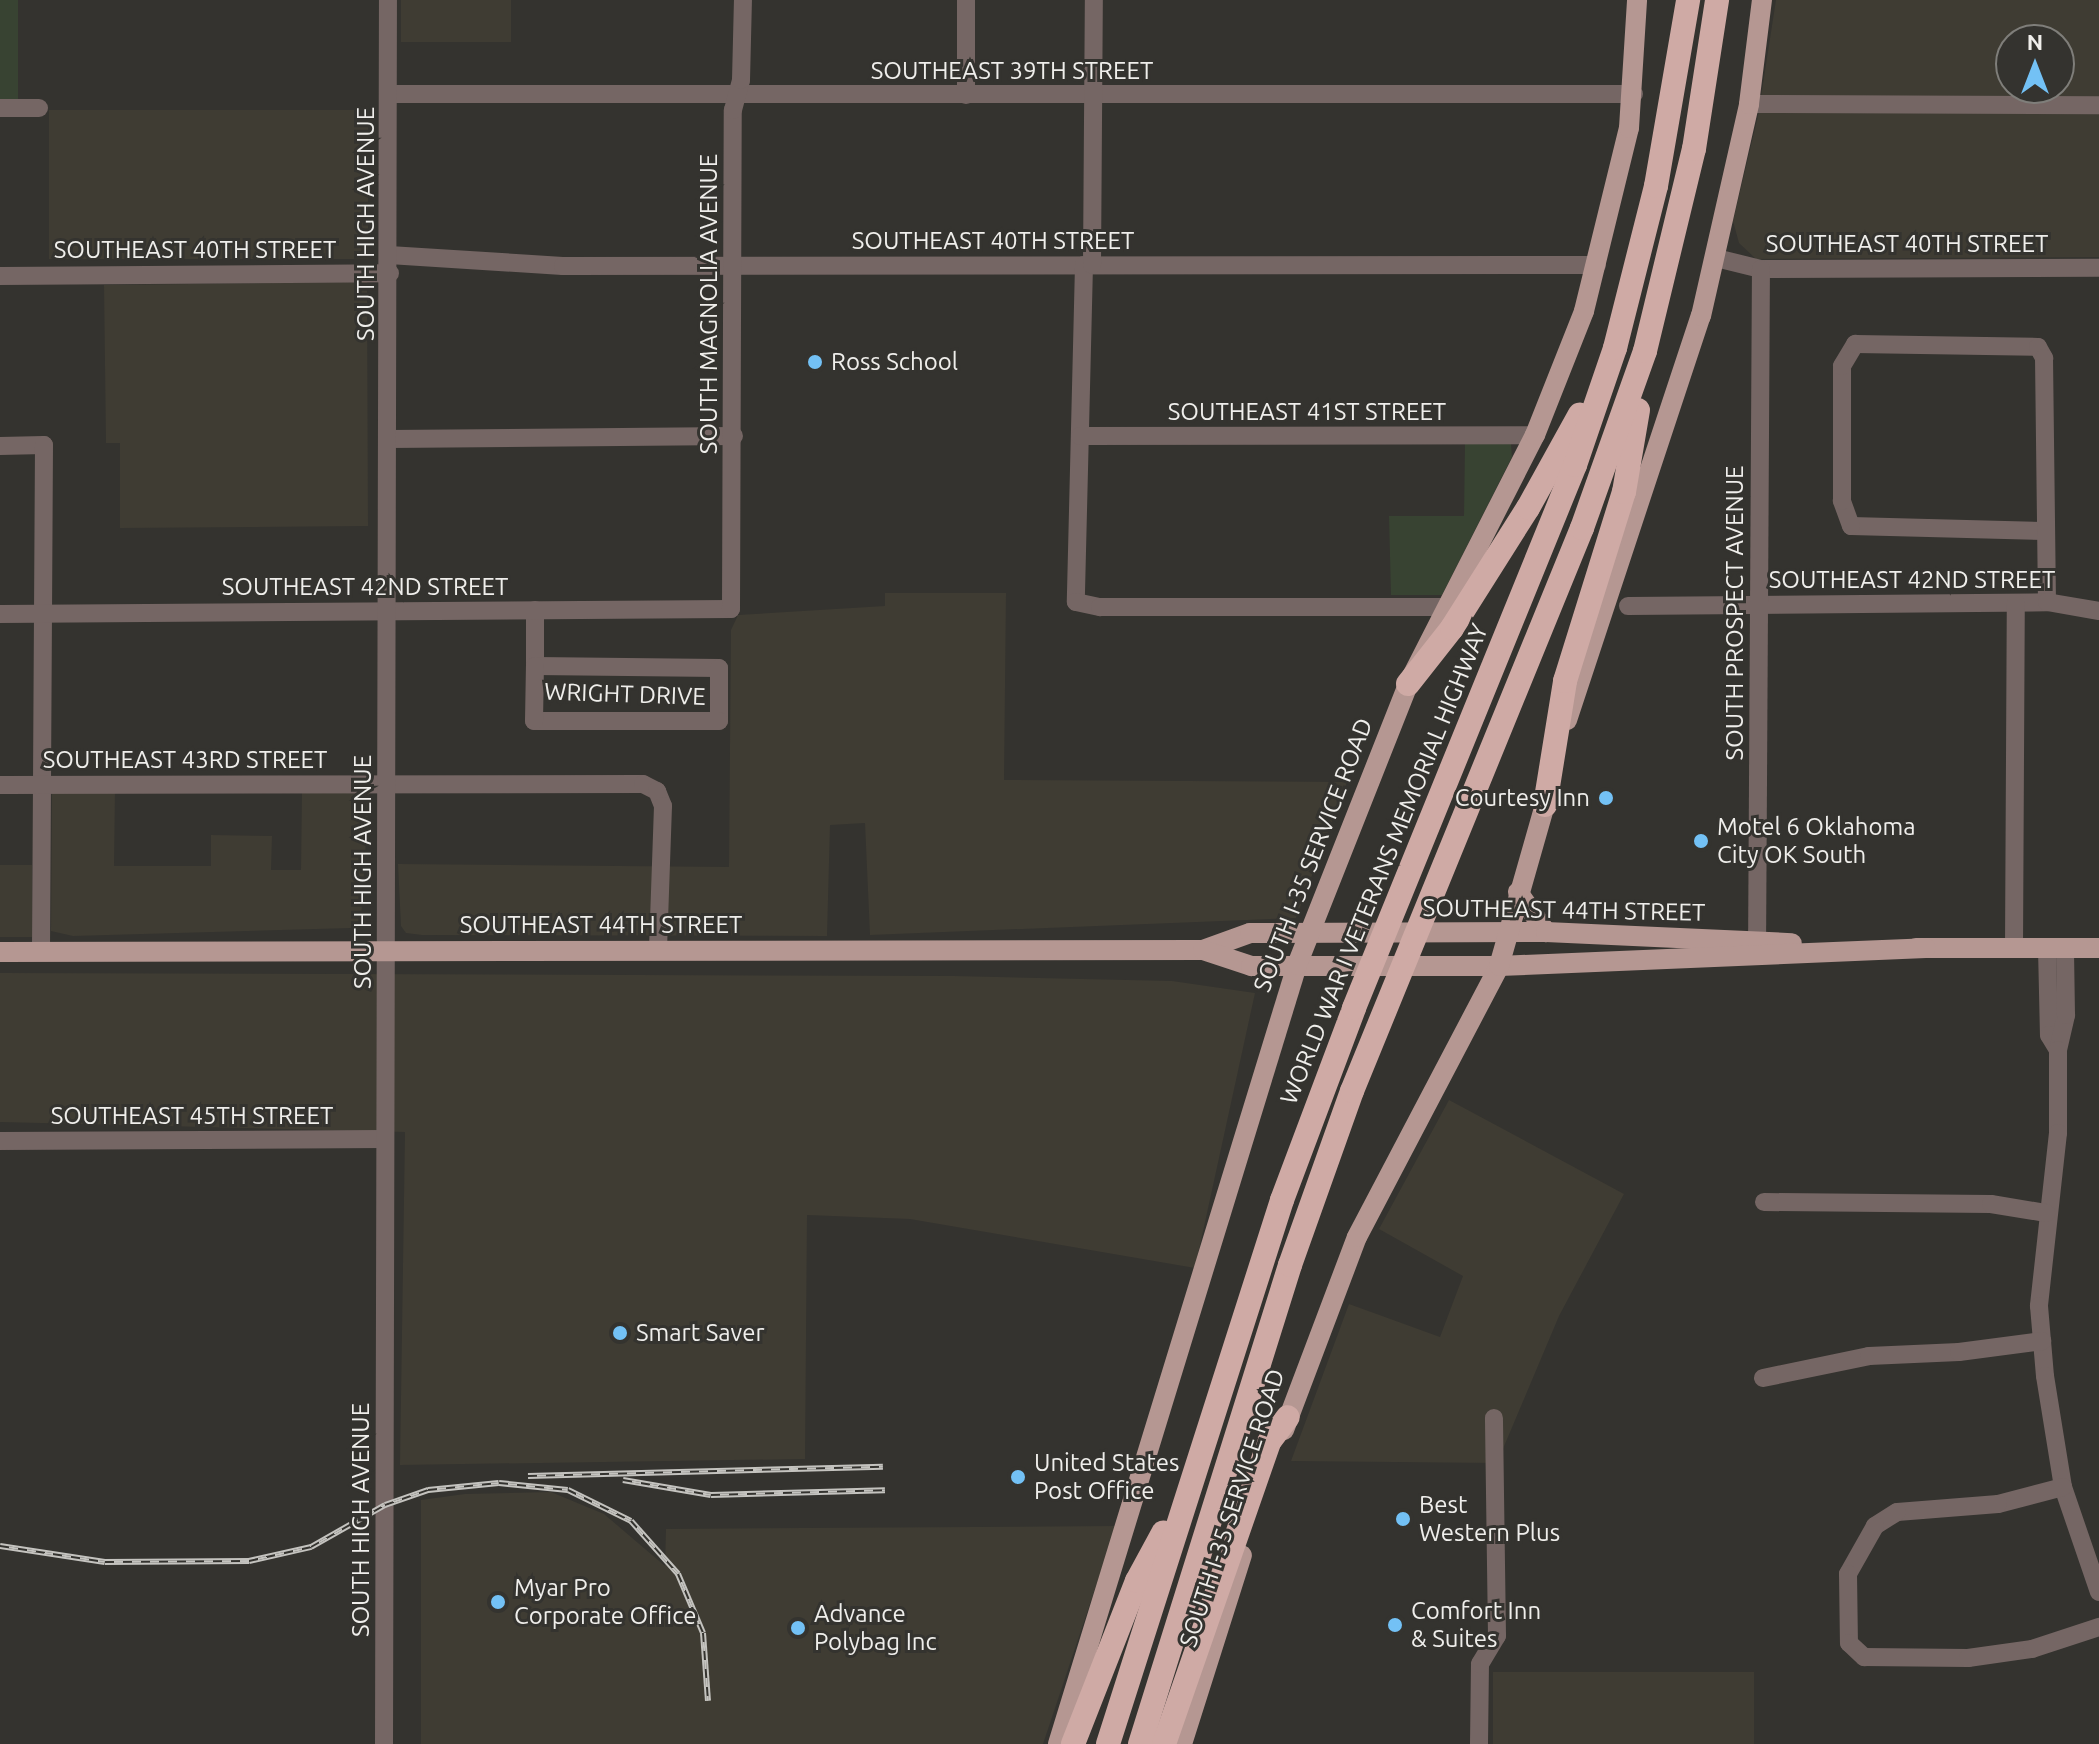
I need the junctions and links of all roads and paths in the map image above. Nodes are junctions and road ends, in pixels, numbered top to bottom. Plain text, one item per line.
1 (388, 0) edge
2 (743, 0) edge
3 (966, 0) edge
4 (1094, 0) edge
5 (1637, 0) edge
6 (1676, 0) edge
7 (1688, 0) edge
8 (1717, 0) edge
9 (1724, 0) edge
10 (1762, 0) edge
11 (1714, 30) junction
12 (1681, 46) junction
13 (389, 94) junction
14 (737, 94) junction
15 (1634, 94) junction
16 (966, 95) junction
17 (1093, 95) junction
18 (1749, 104) junction
19 (2099, 105) edge
20 (0, 108) edge
21 (39, 108) dead end
22 (1716, 258) junction
23 (390, 264) junction
24 (732, 265) junction
25 (1088, 265) junction
26 (1597, 265) junction
27 (2099, 268) edge
28 (1761, 269) junction
29 (0, 276) edge
30 (1654, 321) junction
31 (1615, 348) junction
32 (1535, 435) junction
33 (734, 436) junction
34 (1080, 436) junction
35 (389, 439) junction
36 (0, 446) edge
37 (2044, 531) junction
38 (2047, 602) junction
39 (2016, 603) junction
40 (1762, 605) junction
41 (1628, 606) dead end
42 (1448, 607) junction
43 (731, 609) joint
44 (535, 610) junction
45 (388, 611) junction
46 (2099, 611) edge
47 (0, 614) edge
48 (43, 614) junction
49 (535, 666) junction
50 (1408, 684) junction
51 (387, 783) junction
52 (0, 785) edge
53 (42, 785) junction
54 (1545, 805) junction
55 (1518, 892) junction
56 (1506, 931) junction
57 (1546, 932) junction
58 (1309, 933) junction
59 (2014, 948) junction
60 (2056, 948) junction
61 (2099, 948) edge
62 (1757, 949) junction
63 (1203, 950) junction
64 (658, 951) junction
65 (0, 952) edge
66 (41, 952) junction
67 (386, 952) junction
68 (1297, 965) junction
69 (1251, 966) junction
70 (1499, 966) junction
71 (1284, 1004) junction
72 (384, 1139) junction
73 (0, 1141) edge
74 (1764, 1202) dead end
75 (2046, 1213) junction
76 (2042, 1341) junction
77 (1763, 1378) dead end
78 (1288, 1417) junction
79 (1494, 1418) dead end
80 (1189, 1485) junction
81 (2063, 1487) junction
82 (2099, 1592) edge
83 (2099, 1627) edge
84 (384, 1744) edge
85 (1058, 1744) edge
86 (1073, 1744) edge
87 (1108, 1744) edge
88 (1140, 1744) edge
89 (1164, 1744) edge
90 (1182, 1744) edge
91 (1479, 1744) edge

1 - 13 street, SOUTH HIGH AVENUE
2 - 14 street, SOUTH MAGNOLIA AVENUE
3 - 16 street
4 - 17 street
5 - 15 main road, SOUTH I-35 SERVICE ROAD
6 - 12 highway
7 - 12 highway, WORLD WAR I VETERANS MEMORIAL HIGHWAY
8 - 11 highway
9 - 11 highway
10 - 18 main road
11 - 30 highway
12 - 31 highway, WORLD WAR I VETERANS MEMORIAL HIGHWAY
13 - 14 street, SOUTHEAST 39TH STREET
13 - 23 street, SOUTH HIGH AVENUE
14 - 16 street, SOUTHEAST 39TH STREET
14 - 24 street, SOUTH MAGNOLIA AVENUE
15 - 17 street, SOUTHEAST 39TH STREET
15 - 26 main road, SOUTH I-35 SERVICE ROAD
16 - 17 street, SOUTHEAST 39TH STREET
17 - 25 street
18 - 19 street
18 - 22 main road
20 - 21 street
22 - 28 street, SOUTHEAST 40TH STREET
22 - 54 main road, SOUTH I-35 SERVICE ROAD
23 - 24 street, SOUTHEAST 40TH STREET
23 - 29 street, SOUTHEAST 40TH STREET
23 - 35 street, SOUTH HIGH AVENUE
24 - 25 street, SOUTHEAST 40TH STREET
24 - 33 street, SOUTH MAGNOLIA AVENUE
25 - 26 street, SOUTHEAST 40TH STREET
25 - 34 street
26 - 32 main road, SOUTH I-35 SERVICE ROAD
27 - 28 street, SOUTHEAST 40TH STREET
28 - 40 street, SOUTH PROSPECT AVENUE
30 - 54 highway
30 - 88 highway
31 - 50 highway
31 - 80 highway, WORLD WAR I VETERANS MEMORIAL HIGHWAY
32 - 34 street, SOUTHEAST 41ST STREET
32 - 42 main road, SOUTH I-35 SERVICE ROAD
33 - 35 street
33 - 43 street, SOUTH MAGNOLIA AVENUE
34 - 42 street
35 - 45 street, SOUTH HIGH AVENUE
36 - 48 street
37 - 37 street
37 - 38 street
38 - 39 street, SOUTHEAST 42ND STREET
38 - 46 street, SOUTHEAST 42ND STREET
39 - 40 street, SOUTHEAST 42ND STREET
39 - 59 street
40 - 41 street, SOUTHEAST 42ND STREET
40 - 62 street, SOUTH PROSPECT AVENUE
42 - 50 main road, SOUTH I-35 SERVICE ROAD
43 - 44 street, SOUTHEAST 42ND STREET
44 - 45 street, SOUTHEAST 42ND STREET
44 - 49 street, WRIGHT DRIVE
45 - 48 street, SOUTHEAST 42ND STREET
45 - 51 street, SOUTH HIGH AVENUE
47 - 48 street, SOUTHEAST 42ND STREET
48 - 53 street
49 - 49 street, WRIGHT DRIVE
50 - 58 main road, SOUTH I-35 SERVICE ROAD
51 - 53 street, SOUTHEAST 43RD STREET
51 - 64 street, SOUTHEAST 43RD STREET
51 - 67 street, SOUTH HIGH AVENUE
52 - 53 street, SOUTHEAST 43RD STREET
53 - 66 street
54 - 55 main road, SOUTH I-35 SERVICE ROAD
55 - 56 main road, SOUTH I-35 SERVICE ROAD
55 - 57 main road
56 - 57 main road, SOUTHEAST 44TH STREET
56 - 58 main road, SOUTHEAST 44TH STREET
56 - 70 main road, SOUTH I-35 SERVICE ROAD
57 - 62 main road, SOUTHEAST 44TH STREET
58 - 63 main road, SOUTHEAST 44TH STREET
58 - 68 main road, SOUTH I-35 SERVICE ROAD
59 - 60 main road, SOUTHEAST 44TH STREET
59 - 62 main road, SOUTHEAST 44TH STREET
60 - 61 main road, SOUTHEAST 44TH STREET
60 - 75 street
62 - 70 main road, SOUTHEAST 44TH STREET
63 - 64 main road, SOUTHEAST 44TH STREET
63 - 69 main road, SOUTHEAST 44TH STREET
64 - 67 main road, SOUTHEAST 44TH STREET
65 - 66 main road, SOUTHEAST 44TH STREET
66 - 67 main road, SOUTHEAST 44TH STREET
67 - 72 street, SOUTH HIGH AVENUE
68 - 69 main road, SOUTHEAST 44TH STREET
68 - 70 main road, SOUTHEAST 44TH STREET
68 - 71 main road, SOUTH I-35 SERVICE ROAD
69 - 71 main road
70 - 78 main road, SOUTH I-35 SERVICE ROAD
71 - 85 main road, SOUTH I-35 SERVICE ROAD
72 - 73 street, SOUTHEAST 45TH STREET
72 - 84 street, SOUTH HIGH AVENUE
74 - 75 street
75 - 76 street
76 - 77 street
76 - 81 street
78 - 89 highway
78 - 90 main road, SOUTH I-35 SERVICE ROAD
79 - 91 street
80 - 86 highway
80 - 87 highway, WORLD WAR I VETERANS MEMORIAL HIGHWAY
81 - 82 street
81 - 83 street

